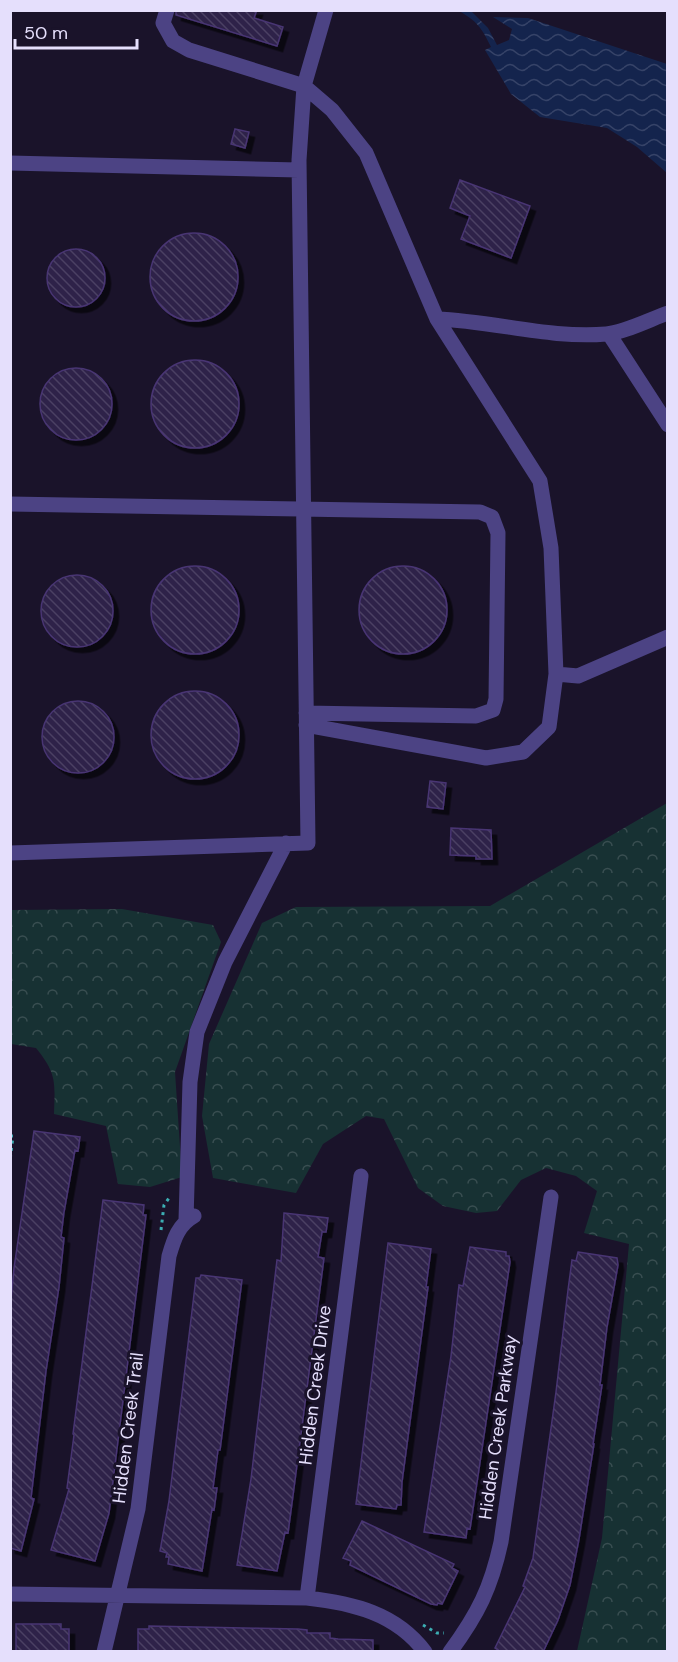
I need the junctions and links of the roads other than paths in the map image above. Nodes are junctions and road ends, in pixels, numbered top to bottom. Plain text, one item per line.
1 (167, 10) edge
2 (326, 10) edge
3 (304, 86) junction
4 (10, 164) edge
5 (299, 170) junction
6 (668, 313) edge
7 (436, 319) junction
8 (609, 334) junction
9 (668, 425) edge
10 (10, 504) edge
11 (304, 508) junction
12 (668, 637) edge
13 (556, 674) junction
14 (306, 719) junction
15 (286, 843) junction
16 (10, 853) edge
17 (361, 1176) dead end
18 (551, 1197) dead end
19 (10, 1594) edge
20 (119, 1596) junction
21 (307, 1598) junction
22 (104, 1652) edge
23 (425, 1652) edge
24 (450, 1652) edge

1 - 3 street
2 - 3 street
3 - 5 street
3 - 7 street
4 - 5 street
5 - 11 street
6 - 8 street
7 - 8 street
7 - 13 street
8 - 9 street
10 - 11 street
11 - 14 street
11 - 14 street
12 - 13 street
13 - 14 street
14 - 15 street
15 - 16 street
15 - 20 street, Hidden Creek Trail
17 - 21 street, Hidden Creek Drive
18 - 24 street, Hidden Creek Parkway
19 - 20 street
20 - 21 street
20 - 22 street, Hidden Creek Trail
21 - 23 street

